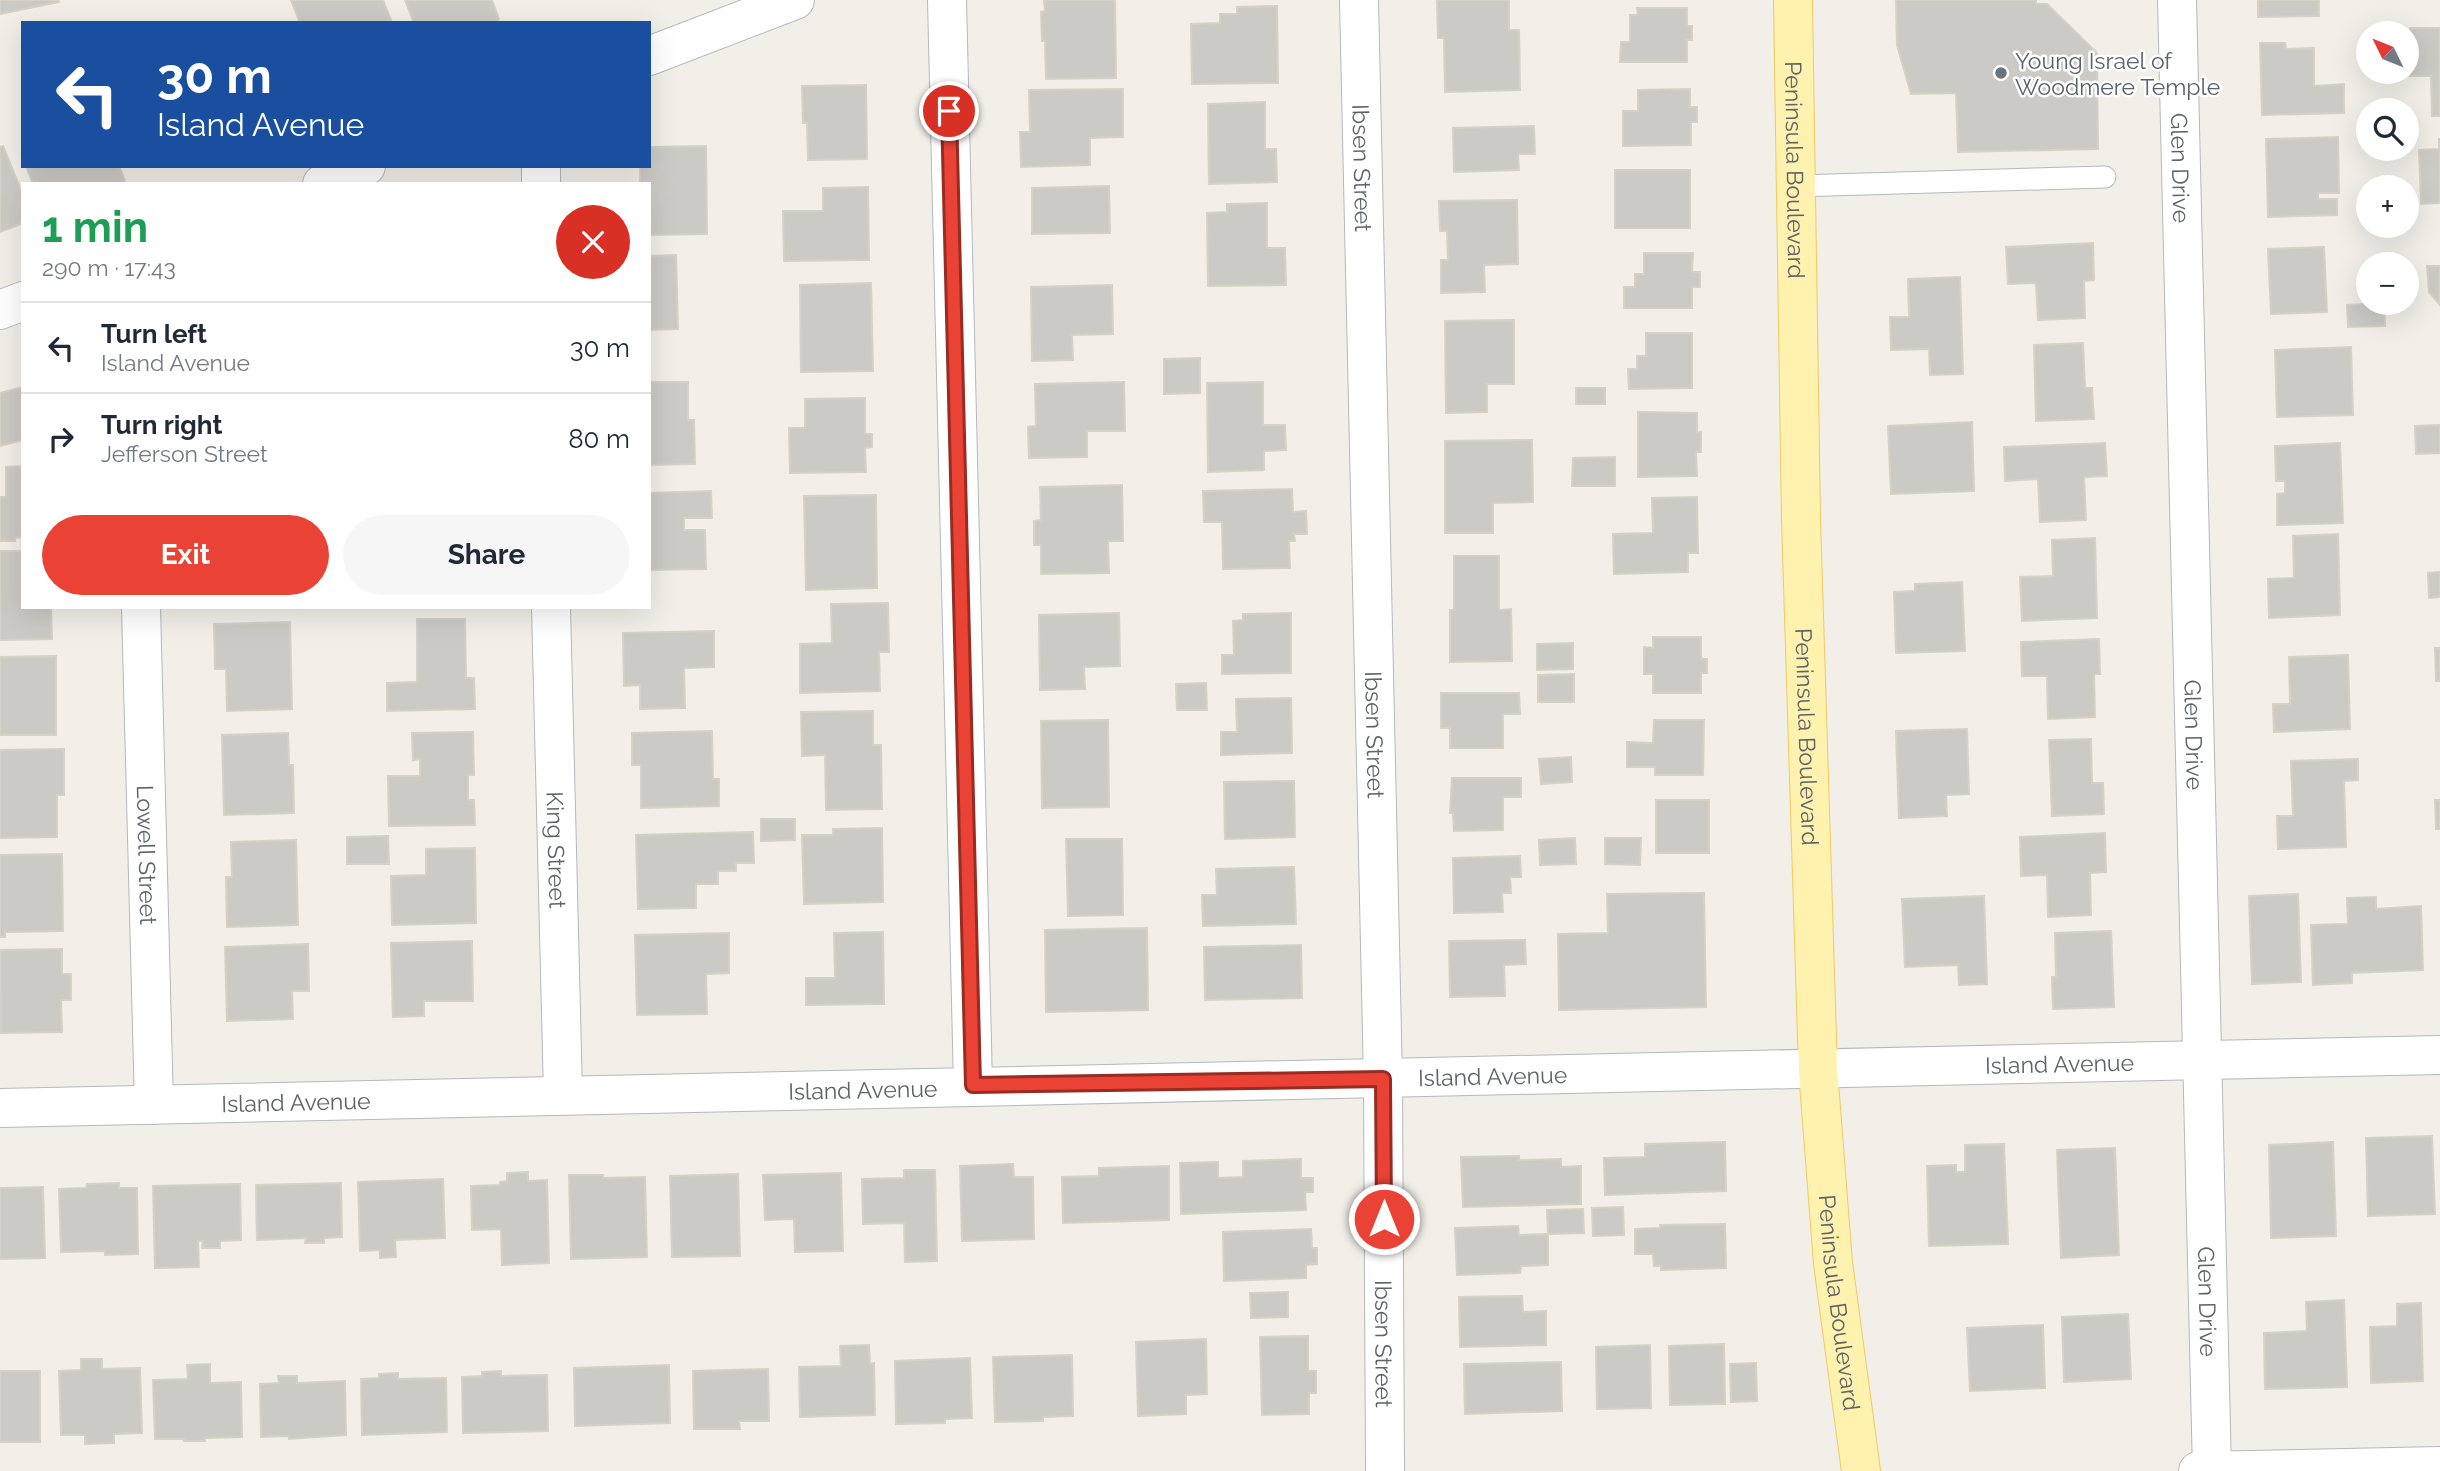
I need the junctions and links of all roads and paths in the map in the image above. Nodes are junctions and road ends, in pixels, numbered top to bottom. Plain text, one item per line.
1 (795, 0) edge
2 (947, 0) edge
3 (1359, 0) edge
4 (1793, 0) edge
5 (2177, 0) edge
6 (651, 55) edge
7 (361, 168) edge
8 (2105, 177) dead end
9 (327, 182) edge
10 (1796, 186) junction
11 (21, 302) edge
12 (0, 310) edge
13 (141, 609) edge
14 (551, 609) edge
15 (2440, 1055) edge
16 (2201, 1061) junction
17 (1818, 1070) junction
18 (1383, 1079) junction
19 (973, 1085) junction
20 (563, 1094) junction
21 (154, 1105) junction
22 (0, 1108) edge
23 (2440, 1466) edge
24 (1385, 1471) edge
25 (1861, 1471) edge
26 (2198, 1471) edge
27 (2212, 1471) edge

1 - 6 street
2 - 19 street
3 - 18 street, Ibsen Street
4 - 10 main road, Peninsula Boulevard
5 - 16 street, Glen Drive
7 - 9 street
8 - 10 lane
10 - 17 main road, Peninsula Boulevard
11 - 12 street
13 - 21 street, Lowell Street
14 - 20 street, King Street
15 - 16 street, Island Avenue
16 - 17 street, Island Avenue
16 - 27 street, Glen Drive
17 - 18 street, Island Avenue
17 - 25 main road, Peninsula Boulevard
18 - 19 street, Island Avenue
18 - 24 street, Ibsen Street
19 - 20 street, Island Avenue
20 - 21 street, Island Avenue
21 - 22 street, Island Avenue
23 - 27 street
26 - 27 street

